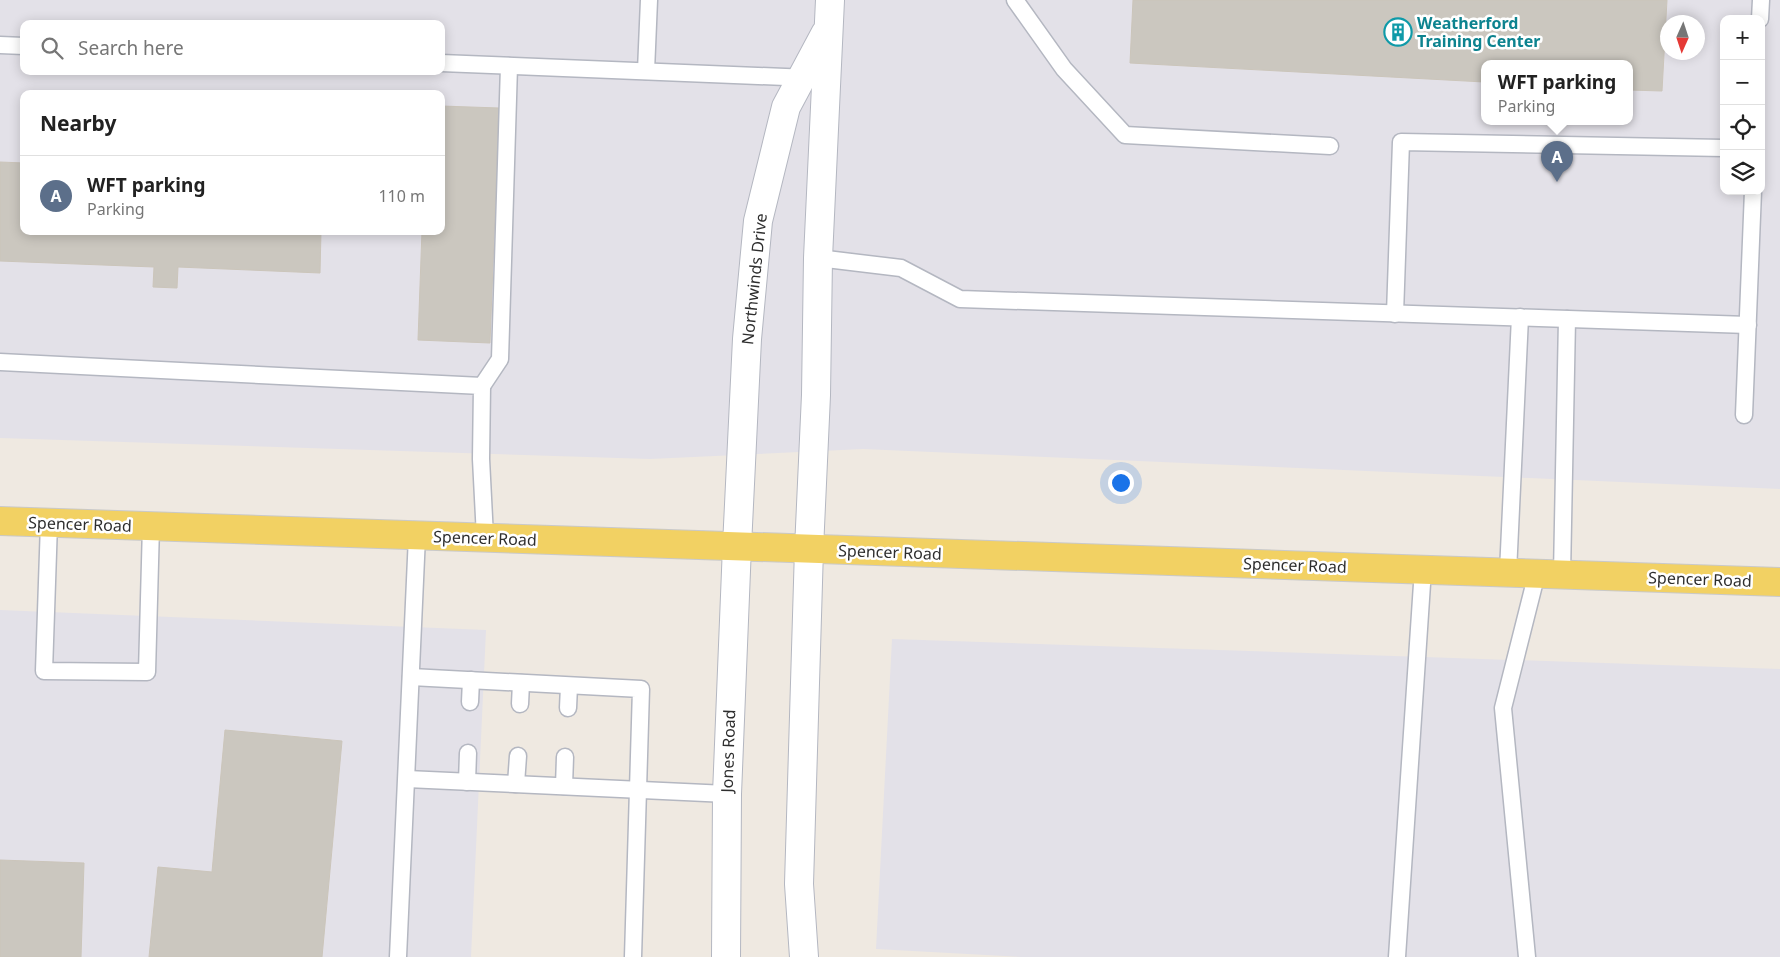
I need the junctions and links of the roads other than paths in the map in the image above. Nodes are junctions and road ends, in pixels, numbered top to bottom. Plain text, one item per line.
1 (648, 0) edge
2 (1015, 0) edge
3 (1761, 0) edge
4 (830, 13) edge
5 (1760, 15) edge
6 (0, 45) edge
7 (20, 46) edge
8 (445, 63) edge
9 (509, 66) junction
10 (646, 71) junction
11 (815, 77) junction
12 (1330, 146) dead end
13 (1720, 148) edge
14 (1753, 195) edge
15 (818, 258) junction
16 (1396, 314) junction
17 (1520, 318) junction
18 (1567, 319) junction
19 (1748, 325) junction
20 (0, 362) edge
21 (482, 386) junction
22 (1744, 415) dead end
23 (0, 521) edge
24 (49, 523) junction
25 (151, 526) junction
26 (417, 536) junction
27 (485, 538) junction
28 (737, 546) junction
29 (810, 549) junction
30 (1423, 570) junction
31 (1508, 572) junction
32 (1549, 574) junction
33 (1780, 582) edge
34 (411, 677) junction
35 (471, 680) junction
36 (521, 683) junction
37 (569, 686) junction
38 (470, 702) dead end
39 (520, 704) dead end
40 (568, 708) dead end
41 (468, 753) dead end
42 (518, 756) dead end
43 (566, 757) dead end
44 (407, 779) junction
45 (467, 782) junction
46 (516, 784) junction
47 (564, 786) junction
48 (638, 790) junction
49 (727, 794) junction
50 (398, 957) edge
51 (633, 957) edge
52 (726, 957) edge
53 (804, 957) edge
54 (1397, 957) edge
55 (1527, 957) edge

1 - 10 lane
2 - 12 lane
3 - 5 lane
4 - 11 street, Northwinds Drive
6 - 7 lane
8 - 9 lane
9 - 10 lane
9 - 21 lane
10 - 11 lane
11 - 15 street, Northwinds Drive
11 - 28 street, Northwinds Drive
13 - 16 lane
14 - 19 lane
15 - 16 lane
15 - 29 street, Northwinds Drive
16 - 17 lane
17 - 18 lane
17 - 31 lane
18 - 19 lane
18 - 32 lane
19 - 22 lane
20 - 21 lane
21 - 27 lane
23 - 24 main road, Spencer Road
24 - 25 main road, Spencer Road
24 - 25 lane
25 - 26 main road, Spencer Road
26 - 27 main road, Spencer Road
26 - 34 lane
27 - 28 main road, Spencer Road
28 - 29 main road, Spencer Road
28 - 49 street, Jones Road
29 - 30 main road, Spencer Road
29 - 53 street
30 - 31 main road, Spencer Road
30 - 54 lane
31 - 32 main road, Spencer Road
32 - 33 main road, Spencer Road
32 - 55 lane
34 - 35 lane
34 - 44 lane
35 - 36 lane
35 - 38 lane
36 - 37 lane
36 - 39 lane
37 - 40 lane
37 - 48 lane
41 - 45 lane
42 - 46 lane
43 - 47 lane
44 - 45 lane
44 - 50 lane
45 - 46 lane
46 - 47 lane
47 - 48 lane
48 - 49 lane
48 - 51 lane
49 - 52 street, Jones Road

